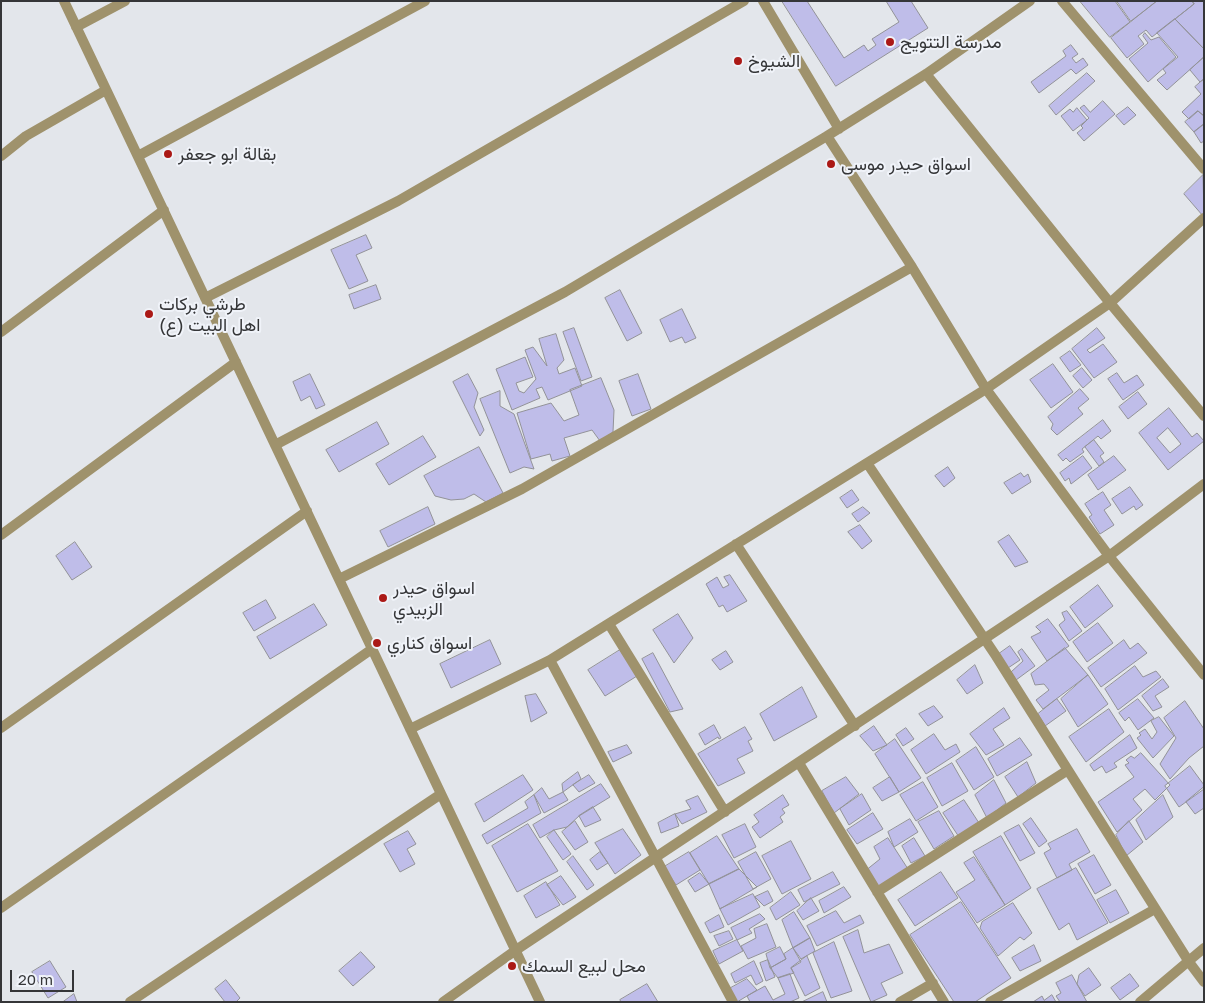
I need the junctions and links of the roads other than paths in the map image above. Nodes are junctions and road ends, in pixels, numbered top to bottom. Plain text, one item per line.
1 (64, 1) edge
2 (125, 1) edge
3 (425, 1) edge
4 (744, 1) edge
5 (763, 1) edge
6 (1030, 1) edge
7 (1062, 1) edge
8 (76, 27) junction
9 (926, 74) junction
10 (106, 90) junction
11 (839, 128) junction
12 (827, 136) junction
13 (1, 156) edge
14 (138, 156) junction
15 (1204, 169) edge
16 (164, 210) junction
17 (1204, 218) edge
18 (912, 267) junction
19 (205, 298) junction
20 (1110, 303) junction
21 (1, 332) edge
22 (236, 362) junction
23 (986, 389) junction
24 (1204, 416) edge
25 (275, 445) junction
26 (866, 463) junction
27 (1204, 484) edge
28 (307, 511) junction
29 (1, 535) edge
30 (736, 544) junction
31 (1109, 556) junction
32 (339, 579) junction
33 (609, 624) junction
34 (985, 639) junction
35 (372, 649) junction
36 (550, 660) junction
37 (1204, 675) edge
38 (855, 726) junction
39 (1, 728) edge
40 (410, 729) junction
41 (799, 763) junction
42 (1068, 770) junction
43 (441, 794) junction
44 (725, 812) junction
45 (656, 858) junction
46 (877, 892) junction
47 (1, 908) edge
48 (1155, 909) junction
49 (1204, 948) edge
50 (516, 950) junction
51 (1189, 962) junction
52 (1204, 982) edge
53 (933, 983) junction
54 (130, 1002) edge
55 (443, 1002) edge
56 (540, 1002) edge
57 (733, 1002) edge
58 (900, 1002) edge
59 (944, 1002) edge
60 (990, 1002) edge
61 (1140, 1002) edge

1 - 8 street
2 - 8 street
3 - 14 street
4 - 19 street
5 - 11 street
6 - 9 street
7 - 15 street
8 - 10 street
9 - 11 street
9 - 20 street
10 - 13 street
10 - 14 street
11 - 12 street
12 - 18 street
12 - 25 street
14 - 16 street
16 - 19 street
16 - 21 street
17 - 20 street
18 - 23 street
18 - 32 street
19 - 22 street
20 - 23 street
20 - 24 street
22 - 25 street
22 - 29 street
23 - 26 street
23 - 31 street
25 - 28 street
26 - 30 street
26 - 34 street
27 - 31 street
28 - 32 street
28 - 39 street
30 - 33 street
30 - 38 street
31 - 34 street
31 - 37 street
32 - 35 street
33 - 36 street
33 - 44 street
34 - 38 street
34 - 42 street
35 - 40 street
35 - 47 street
36 - 40 street
36 - 45 street
38 - 41 street
40 - 43 street
41 - 44 street
41 - 46 street
42 - 46 street
42 - 48 street
43 - 50 street
43 - 54 street
44 - 45 street
45 - 50 street
45 - 57 street
46 - 53 street
48 - 51 street
48 - 60 street
49 - 51 street
50 - 55 street
50 - 56 street
51 - 52 street
51 - 61 street
53 - 58 street
53 - 59 street

